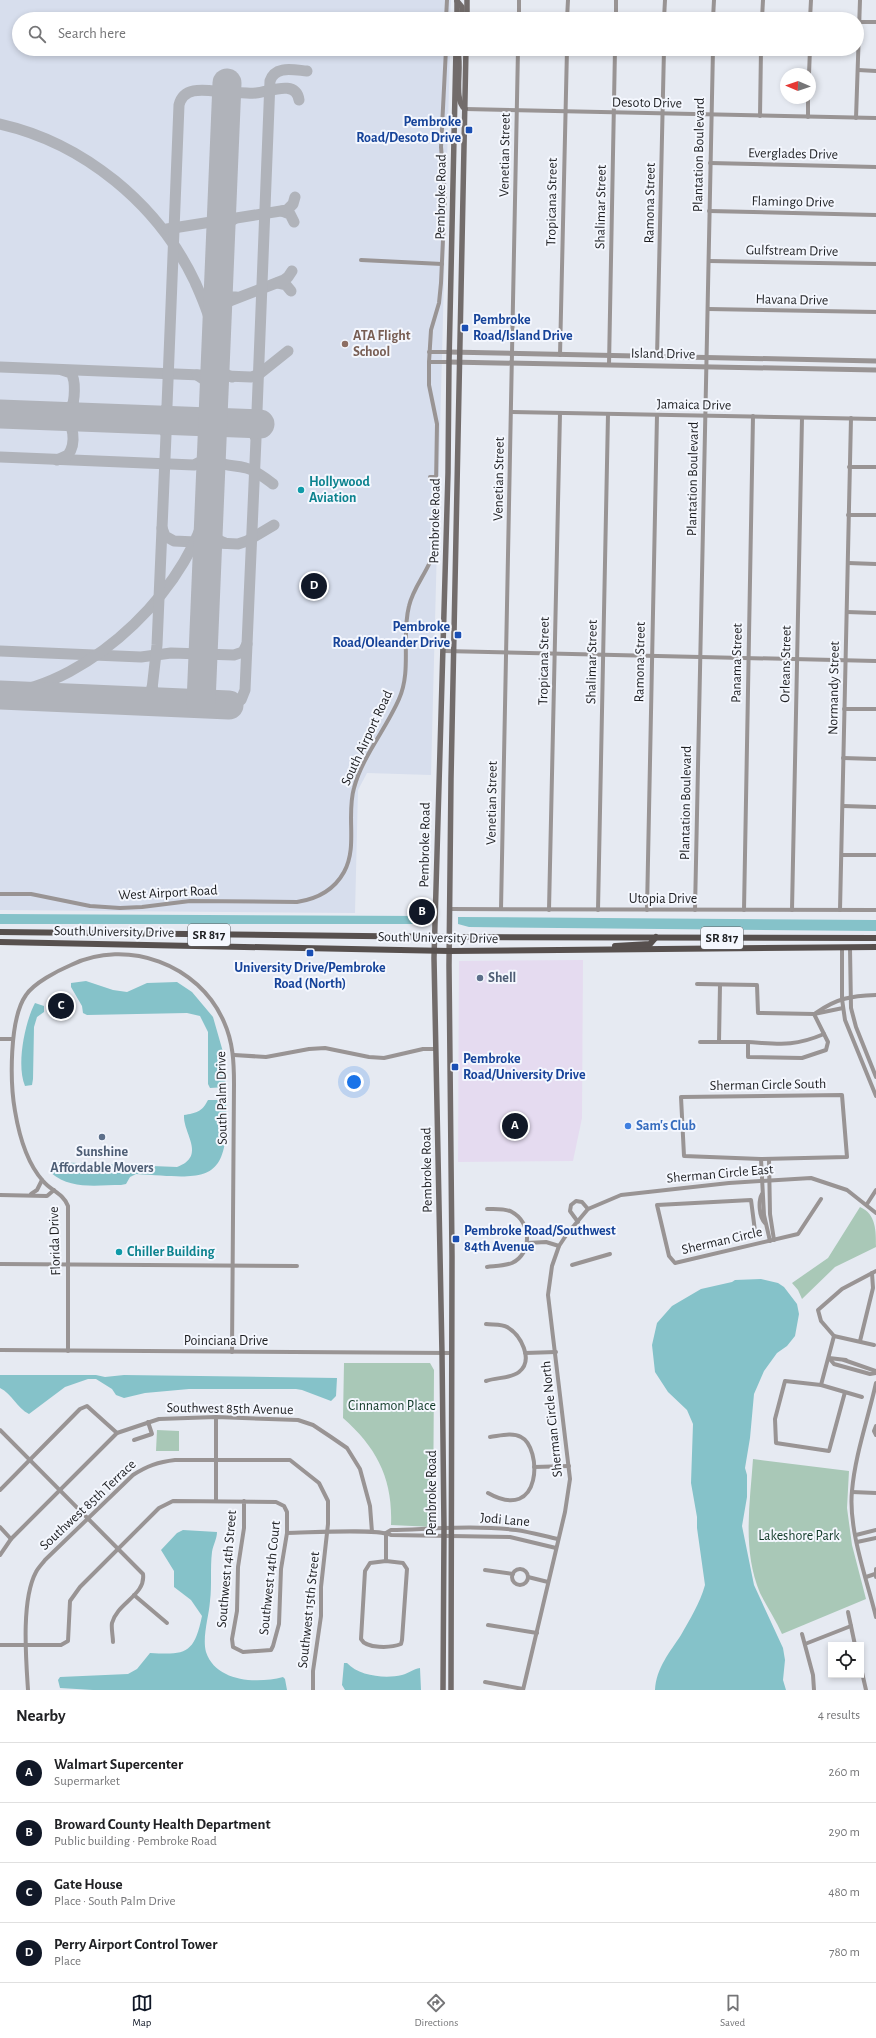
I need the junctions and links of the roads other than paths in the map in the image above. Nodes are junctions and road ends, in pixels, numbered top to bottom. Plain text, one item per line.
1 (447, 0) edge
2 (467, 0) edge
3 (519, 0) edge
4 (568, 0) edge
5 (616, 0) edge
6 (665, 0) edge
7 (714, 0) edge
8 (763, 0) edge
9 (811, 0) edge
10 (860, 0) edge
11 (457, 1) edge
12 (446, 12) edge
13 (457, 12) edge
14 (462, 12) edge
15 (467, 12) edge
16 (519, 12) edge
17 (567, 12) edge
18 (616, 12) edge
19 (664, 12) edge
20 (713, 12) edge
21 (762, 12) edge
22 (810, 12) edge
23 (859, 12) edge
24 (864, 22) edge
25 (876, 22) edge
26 (446, 56) edge
27 (456, 56) edge
28 (459, 56) edge
29 (466, 56) edge
30 (518, 56) edge
31 (567, 56) edge
32 (615, 56) edge
33 (664, 56) edge
34 (713, 56) edge
35 (761, 56) edge
36 (810, 56) edge
37 (858, 56) edge
38 (809, 68) edge
39 (858, 70) junction
40 (876, 71) edge
41 (808, 104) edge
42 (465, 109) junction
43 (517, 111) junction
44 (565, 111) junction
45 (614, 113) junction
46 (663, 113) junction
47 (711, 115) junction
48 (760, 116) junction
49 (808, 117) junction
50 (856, 118) junction
51 (876, 118) edge
52 (710, 163) junction
53 (876, 166) edge
54 (709, 212) junction
55 (876, 215) edge
56 (361, 260) dead end
57 (709, 261) junction
58 (442, 264) junction
59 (876, 264) edge
60 (708, 309) junction
61 (876, 312) edge
62 (429, 352) junction
63 (449, 352) junction
64 (459, 352) junction
65 (512, 353) junction
66 (560, 355) junction
67 (609, 356) junction
68 (657, 357) junction
69 (706, 358) junction
70 (876, 361) edge
71 (429, 362) junction
72 (449, 362) junction
73 (459, 362) junction
74 (512, 363) junction
75 (609, 365) junction
76 (706, 367) junction
77 (876, 370) edge
78 (512, 412) junction
79 (560, 414) junction
80 (608, 414) junction
81 (657, 416) junction
82 (705, 416) junction
83 (753, 416) junction
84 (802, 418) junction
85 (851, 418) junction
86 (876, 419) edge
87 (849, 467) junction
88 (876, 467) edge
89 (430, 477) dead end
90 (436, 477) junction
91 (848, 515) junction
92 (876, 515) edge
93 (848, 563) junction
94 (876, 564) edge
95 (847, 612) junction
96 (876, 612) edge
97 (444, 651) junction
98 (454, 652) junction
99 (506, 654) junction
100 (555, 655) junction
101 (603, 656) junction
102 (651, 656) junction
103 (700, 657) junction
104 (748, 659) junction
105 (797, 659) junction
106 (846, 661) junction
107 (876, 661) edge
108 (844, 709) junction
109 (876, 709) edge
110 (844, 758) junction
111 (876, 758) edge
112 (843, 806) junction
113 (876, 807) edge
114 (842, 855) junction
115 (876, 855) edge
116 (334, 886) joint
117 (0, 894) edge
118 (450, 909) junction
119 (501, 909) junction
120 (549, 910) junction
121 (598, 910) junction
122 (647, 910) junction
123 (695, 910) junction
124 (744, 910) junction
125 (792, 910) junction
126 (840, 910) junction
127 (876, 910) edge
128 (0, 932) edge
129 (435, 936) junction
130 (449, 937) junction
131 (656, 938) junction
132 (876, 938) edge
133 (0, 942) edge
134 (876, 947) edge
135 (842, 948) junction
136 (850, 948) junction
137 (434, 950) junction
138 (586, 950) junction
139 (449, 951) junction
140 (697, 984) dead end
141 (720, 985) junction
142 (35, 986) joint
143 (876, 995) edge
144 (850, 996) junction
145 (842, 999) junction
146 (843, 1008) junction
147 (814, 1014) junction
148 (824, 1034) junction
149 (0, 1039) edge
150 (13, 1039) junction
151 (700, 1042) dead end
152 (719, 1042) junction
153 (748, 1042) junction
154 (435, 1049) junction
155 (234, 1055) junction
156 (876, 1077) edge
157 (874, 1088) edge
158 (876, 1096) edge
159 (769, 1158) junction
160 (761, 1159) junction
161 (42, 1180) junction
162 (762, 1180) junction
163 (769, 1180) junction
164 (54, 1190) junction
165 (876, 1190) edge
166 (763, 1193) junction
167 (0, 1195) edge
168 (29, 1195) junction
169 (821, 1199) dead end
170 (867, 1204) junction
171 (764, 1206) junction
172 (770, 1206) junction
173 (487, 1209) dead end
174 (588, 1209) junction
175 (875, 1210) edge
176 (578, 1222) junction
177 (766, 1223) junction
178 (755, 1231) dead end
179 (451, 1233) junction
180 (440, 1234) junction
181 (772, 1240) junction
182 (527, 1242) junction
183 (559, 1246) junction
184 (610, 1254) dead end
185 (0, 1264) edge
186 (68, 1264) junction
187 (572, 1265) dead end
188 (233, 1266) junction
189 (297, 1266) dead end
190 (487, 1267) dead end
191 (874, 1272) edge
192 (486, 1324) dead end
193 (834, 1336) junction
194 (860, 1341) junction
195 (874, 1345) dead end
196 (0, 1350) edge
197 (68, 1351) junction
198 (232, 1352) junction
199 (556, 1352) junction
200 (442, 1353) junction
201 (451, 1353) junction
202 (525, 1353) junction
203 (828, 1358) junction
204 (854, 1363) junction
205 (852, 1369) junction
206 (876, 1372) edge
207 (486, 1380) dead end
208 (876, 1383) edge
209 (821, 1385) junction
210 (845, 1392) junction
211 (862, 1396) dead end
212 (216, 1417) junction
213 (148, 1422) junction
214 (866, 1426) junction
215 (875, 1427) edge
216 (0, 1430) edge
217 (117, 1433) junction
218 (876, 1435) edge
219 (490, 1437) dead end
220 (134, 1440) dead end
221 (30, 1459) junction
222 (216, 1460) junction
223 (569, 1466) junction
224 (534, 1467) junction
225 (0, 1490) edge
226 (60, 1491) junction
227 (852, 1492) junction
228 (488, 1493) dead end
229 (876, 1493) edge
230 (216, 1501) junction
231 (244, 1501) junction
232 (89, 1519) junction
233 (0, 1527) edge
234 (444, 1528) junction
235 (451, 1528) junction
236 (876, 1530) edge
237 (286, 1532) junction
238 (372, 1532) junction
239 (328, 1533) junction
240 (386, 1533) junction
241 (856, 1535) junction
242 (444, 1536) junction
243 (451, 1537) junction
244 (11, 1538) junction
245 (876, 1538) edge
246 (558, 1539) junction
247 (857, 1542) junction
248 (556, 1548) junction
249 (118, 1550) junction
250 (0, 1556) edge
251 (386, 1561) junction
252 (876, 1569) edge
253 (485, 1570) dead end
254 (513, 1574) junction
255 (876, 1576) edge
256 (866, 1577) junction
257 (528, 1578) junction
258 (548, 1582) junction
259 (134, 1595) junction
260 (848, 1612) dead end
261 (876, 1617) edge
262 (167, 1623) dead end
263 (488, 1625) dead end
264 (851, 1626) junction
265 (537, 1633) junction
266 (802, 1634) dead end
267 (113, 1642) dead end
268 (855, 1642) edge
269 (805, 1644) junction
270 (0, 1645) edge
271 (26, 1645) junction
272 (273, 1646) joint
273 (863, 1678) edge
274 (485, 1682) dead end
275 (28, 1690) edge
276 (313, 1690) edge
277 (443, 1690) edge
278 (451, 1690) edge
279 (523, 1690) edge
280 (814, 1690) edge
281 (866, 1690) edge

1 - 12 street
2 - 15 main road
3 - 16 street
4 - 17 street
5 - 18 street
6 - 19 street
7 - 20 street
8 - 21 street
9 - 22 street
10 - 23 street
11 - 13 main road
11 - 14 main road
24 - 25 street
26 - 58 street, South Airport Road
27 - 63 main road, Pembroke Road
28 - 42 main road
29 - 42 main road, Pembroke Road
30 - 43 street, Venetian Street
31 - 44 street, Tropicana Street
32 - 45 street, Shalimar Street
33 - 46 street, Ramona Street
34 - 47 street, Plantation Boulevard
35 - 48 street
36 - 38 street
37 - 39 street
39 - 40 street
39 - 50 street
41 - 49 street
42 - 43 street, Desoto Drive
42 - 64 main road, Pembroke Road
43 - 44 street, Desoto Drive
43 - 65 street, Venetian Street
44 - 45 street, Desoto Drive
44 - 66 street, Tropicana Street
45 - 46 street, Desoto Drive
45 - 67 street, Shalimar Street
46 - 47 street, Desoto Drive
46 - 68 street, Ramona Street
47 - 48 street, Desoto Drive
47 - 52 street, Plantation Boulevard
48 - 49 street, Desoto Drive
49 - 50 street, Desoto Drive
50 - 51 street, Desoto Drive
52 - 53 street, Everglades Drive
52 - 54 street, Plantation Boulevard
54 - 55 street, Flamingo Drive
54 - 57 street, Plantation Boulevard
56 - 58 street
57 - 59 street, Gulfstream Drive
57 - 60 street, Plantation Boulevard
58 - 62 street, South Airport Road
60 - 61 street, Havana Drive
60 - 69 street, Plantation Boulevard
62 - 63 street
62 - 71 street, South Airport Road
63 - 64 street, Island Drive
63 - 72 main road, Pembroke Road
64 - 65 street, Island Drive
64 - 73 main road, Pembroke Road
65 - 66 street, Island Drive
65 - 74 street, Venetian Street
66 - 67 street, Island Drive
67 - 68 street, Island Drive
67 - 75 street, Shalimar Street
68 - 69 street, Island Drive
69 - 70 street, Island Drive
69 - 76 street, Plantation Boulevard
71 - 72 street
71 - 90 street, South Airport Road
72 - 73 street, Island Drive
72 - 97 main road, Pembroke Road
73 - 74 street, Island Drive
73 - 98 main road, Pembroke Road
74 - 75 street, Island Drive
74 - 78 street, Venetian Street
75 - 76 street, Island Drive
76 - 77 street, Island Drive
76 - 82 street, Plantation Boulevard
78 - 79 street, Jamaica Drive
78 - 99 street, Venetian Street
79 - 80 street, Jamaica Drive
79 - 100 street, Tropicana Street
80 - 81 street, Jamaica Drive
80 - 101 street, Shalimar Street
81 - 82 street, Jamaica Drive
81 - 102 street, Ramona Street
82 - 83 street, Jamaica Drive
82 - 103 street, Plantation Boulevard
83 - 84 street, Jamaica Drive
83 - 104 street, Panama Street
84 - 85 street, Jamaica Drive
84 - 105 street, Orleans Street
85 - 86 street, Jamaica Drive
85 - 87 street, Normandy Street
87 - 88 street
87 - 91 street, Normandy Street
89 - 90 street
90 - 116 street, South Airport Road
91 - 92 street
91 - 93 street, Normandy Street
93 - 94 street
93 - 95 street, Normandy Street
95 - 96 street
95 - 106 street, Normandy Street
97 - 98 street
97 - 129 main road, Pembroke Road
98 - 99 street
98 - 118 main road, Pembroke Road
99 - 100 street
99 - 119 street, Venetian Street
100 - 101 street
100 - 120 street, Tropicana Street
101 - 102 street
101 - 121 street, Shalimar Street
102 - 103 street
102 - 122 street, Ramona Street
103 - 104 street
103 - 123 street, Plantation Boulevard
104 - 105 street
104 - 124 street, Panama Street
105 - 106 street
105 - 125 street, Orleans Street
106 - 107 street
106 - 108 street, Normandy Street
108 - 109 street
108 - 110 street, Normandy Street
110 - 111 street
110 - 112 street, Normandy Street
112 - 113 street
112 - 114 street, Normandy Street
114 - 115 street
114 - 126 street, Normandy Street
116 - 117 street, West Airport Road
118 - 119 street, Utopia Drive
118 - 130 main road, Pembroke Road
119 - 120 street, Utopia Drive
120 - 121 street, Utopia Drive
121 - 122 street, Utopia Drive
122 - 123 street, Utopia Drive
123 - 124 street, Utopia Drive
124 - 125 street, Utopia Drive
125 - 126 street, Utopia Drive
126 - 127 street, Utopia Drive
128 - 129 main road, South University Drive / SR 817
129 - 130 main road, South University Drive / SR 817
129 - 137 main road, Pembroke Road
130 - 131 main road, South University Drive / SR 817
130 - 139 main road, Pembroke Road
131 - 132 main road, South University Drive / SR 817
131 - 138 main road
133 - 137 main road, South University Drive / SR 817
134 - 136 main road, South University Drive / SR 817
135 - 136 main road, South University Drive / SR 817
135 - 138 main road, South University Drive / SR 817
135 - 145 street
136 - 144 street
137 - 139 main road, South University Drive / SR 817
137 - 154 main road, Pembroke Road
138 - 139 main road, South University Drive / SR 817
139 - 179 main road, Pembroke Road
140 - 141 street
141 - 147 street
141 - 152 street
142 - 150 street, Florida Drive
142 - 155 street, South Palm Drive
143 - 144 street
144 - 145 street
144 - 156 street
145 - 146 street
145 - 147 street
146 - 147 street
146 - 157 street
147 - 148 street
148 - 153 street
148 - 153 street
149 - 150 street
150 - 161 street, Florida Drive
151 - 152 street
152 - 153 street
154 - 155 street
154 - 180 main road, Pembroke Road
155 - 188 street, South Palm Drive
157 - 158 street
159 - 160 street, Sherman Circle South
159 - 160 street, Sherman Circle South
159 - 163 street
160 - 162 street
161 - 164 street, Florida Drive
161 - 168 street
162 - 163 street, Sherman Circle East
162 - 166 street
162 - 174 street, Sherman Circle East
163 - 170 street, Sherman Circle East
163 - 172 street
164 - 168 street
164 - 186 street, Florida Drive
165 - 170 street
166 - 171 street
166 - 177 street
167 - 168 street
169 - 181 street, Sherman Circle
170 - 175 street
171 - 172 street
171 - 177 street
172 - 181 street
173 - 182 street
174 - 176 street, Sherman Circle East
174 - 176 street
176 - 183 street, Sherman Circle North
177 - 181 street
178 - 181 street, Sherman Circle
179 - 180 main road
179 - 201 main road, Pembroke Road
180 - 200 main road, Pembroke Road
182 - 183 street
182 - 190 street
183 - 199 street, Sherman Circle North
184 - 187 street
185 - 186 street
186 - 188 street
186 - 197 street, Florida Drive
188 - 189 street
188 - 198 street, South Palm Drive
191 - 193 street
191 - 194 street
192 - 202 street
193 - 194 street
193 - 203 street
194 - 195 street
196 - 197 street, Poinciana Drive
197 - 198 street, Poinciana Drive
198 - 200 street, Poinciana Drive
199 - 202 street
199 - 223 street, Sherman Circle North
200 - 201 street, Poinciana Drive
200 - 234 main road, Pembroke Road
201 - 235 main road, Pembroke Road
202 - 207 street
203 - 204 street
203 - 205 street
203 - 209 street
204 - 205 street
204 - 206 street
205 - 206 street
208 - 214 street
209 - 210 street
209 - 210 street
210 - 211 street
212 - 213 street, Southwest 85th Avenue
212 - 222 street
212 - 238 street, Southwest 85th Avenue
213 - 217 street, Southwest 85th Avenue
213 - 220 street
214 - 215 street
214 - 227 street
215 - 218 street
216 - 221 street
217 - 221 street
217 - 226 street, Southwest 85th Avenue
219 - 224 street
221 - 225 street
221 - 226 street
222 - 230 street
222 - 232 street, Southwest 85th Terrace
222 - 239 street, Southwest 85th Terrace
223 - 224 street
223 - 246 street, Sherman Circle North
224 - 228 street
226 - 232 street
226 - 244 street, Southwest 85th Avenue
227 - 229 street
227 - 241 street
230 - 231 street
230 - 249 street
231 - 237 street, Southwest 14th Court
231 - 272 street, Southwest 14th Street
232 - 249 street
232 - 271 street, Southwest 85th Terrace
233 - 244 street
234 - 235 street, Jodi Lane
234 - 240 street, Jodi Lane
234 - 242 main road, Pembroke Road
235 - 243 main road, Pembroke Road
235 - 246 street, Jodi Lane
236 - 241 street
237 - 239 street
237 - 272 street, Southwest 14th Court
238 - 239 street
238 - 240 street
239 - 276 street, Southwest 15th Street
240 - 242 street, Jodi Lane
240 - 251 street
241 - 247 street
242 - 243 street, Jodi Lane
242 - 277 main road, Pembroke Road
243 - 248 street, Jodi Lane
243 - 278 main road, Pembroke Road
244 - 250 street, Southwest 85th Avenue
245 - 247 street
246 - 248 street, Sherman Circle North
247 - 256 street
248 - 258 street, Sherman Circle North
249 - 259 street
249 - 271 street
251 - 251 street
252 - 255 street
253 - 254 street
254 - 257 street
254 - 257 street
255 - 256 street
256 - 261 street
257 - 258 street
258 - 265 street, Sherman Circle North
259 - 262 street
259 - 267 street
260 - 264 street
263 - 265 street
264 - 268 street
264 - 269 street
265 - 279 street, Sherman Circle North
266 - 269 street
269 - 280 street
270 - 271 street
271 - 275 street, Southwest 85th Terrace
273 - 281 street
274 - 279 street

